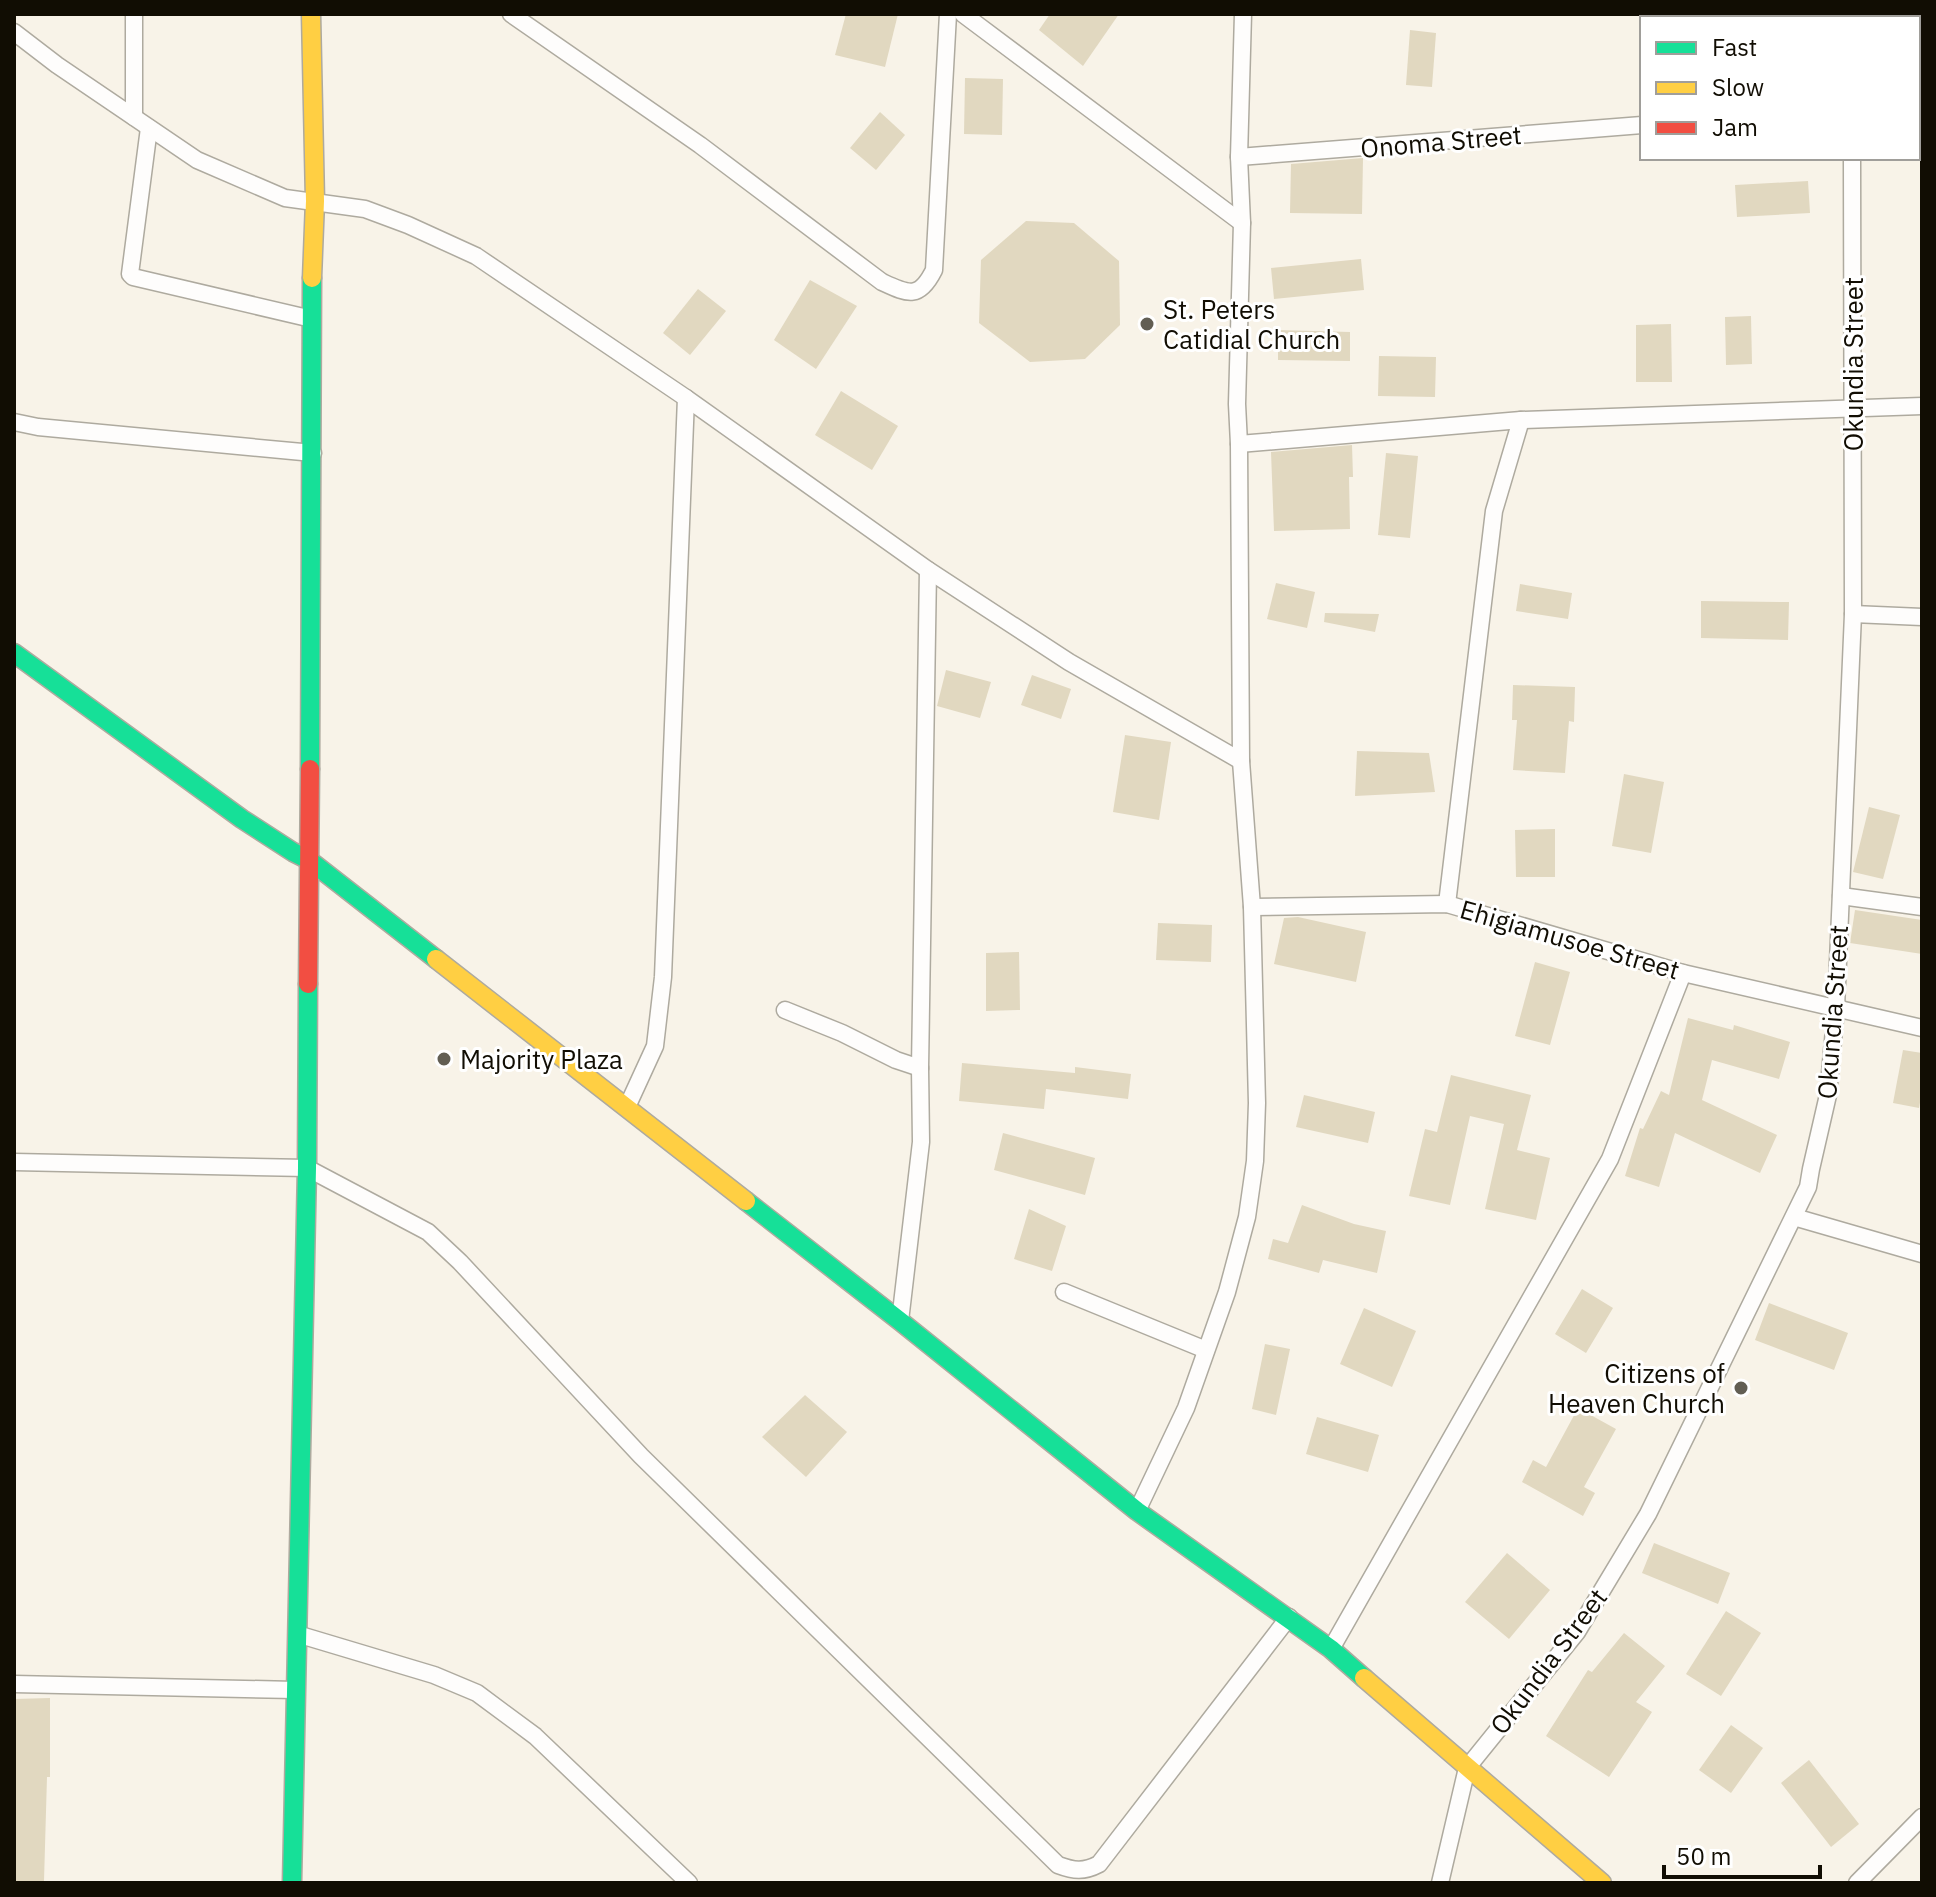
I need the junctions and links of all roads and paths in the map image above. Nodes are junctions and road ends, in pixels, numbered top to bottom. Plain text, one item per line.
1 (134, 14) edge
2 (311, 14) edge
3 (511, 14) edge
4 (948, 14) edge
5 (963, 14) edge
6 (1243, 14) edge
7 (14, 32) edge
8 (134, 117) junction
9 (1640, 125) edge
10 (149, 128) junction
11 (1239, 157) junction
12 (1852, 160) edge
13 (315, 201) junction
14 (1242, 223) junction
15 (312, 319) junction
16 (686, 398) junction
17 (1922, 406) edge
18 (1853, 408) junction
19 (1521, 420) junction
20 (14, 422) edge
21 (1239, 444) junction
22 (313, 453) junction
23 (928, 570) junction
24 (1853, 614) junction
25 (1922, 617) edge
26 (14, 653) edge
27 (1241, 761) junction
28 (309, 860) junction
29 (1841, 896) junction
30 (1447, 904) junction
31 (1252, 907) junction
32 (1922, 907) edge
33 (1683, 973) junction
34 (1836, 1008) junction
35 (785, 1010) dead end
36 (1922, 1028) edge
37 (920, 1068) junction
38 (627, 1107) junction
39 (14, 1162) edge
40 (307, 1168) junction
41 (1794, 1217) junction
42 (1922, 1254) edge
43 (1064, 1292) dead end
44 (900, 1321) junction
45 (1206, 1350) junction
46 (1137, 1511) junction
47 (1289, 1617) junction
48 (297, 1634) junction
49 (1331, 1649) junction
50 (14, 1684) edge
51 (295, 1690) junction
52 (1467, 1768) junction
53 (1922, 1817) edge
54 (292, 1883) edge
55 (689, 1883) edge
56 (1440, 1883) edge
57 (1602, 1883) edge
58 (1857, 1883) edge

1 - 8 street
2 - 13 street
3 - 4 street
5 - 14 street
6 - 11 street
7 - 8 street
8 - 10 street
9 - 11 street, Onoma Street
10 - 13 street
10 - 15 street
11 - 14 street
12 - 18 street, Okundia Street
13 - 15 street
13 - 16 street
14 - 21 street
15 - 22 street
16 - 23 street
16 - 38 street
17 - 18 street
18 - 19 street
18 - 24 street, Okundia Street
19 - 21 street
19 - 30 street
20 - 22 street
21 - 27 street
22 - 28 street
23 - 27 street
23 - 37 street
24 - 25 street
24 - 29 street, Okundia Street
26 - 28 street
27 - 31 street
28 - 38 street
28 - 40 street
29 - 32 street
29 - 34 street, Okundia Street
30 - 31 street, Ehigiamusoe Street
30 - 33 street, Ehigiamusoe Street
31 - 45 street
33 - 34 street, Ehigiamusoe Street
33 - 49 street
34 - 36 street, Ehigiamusoe Street
34 - 41 street, Okundia Street
35 - 37 street
37 - 44 street
38 - 44 street
39 - 40 street
40 - 47 street
40 - 48 street
41 - 42 street
41 - 52 street, Okundia Street
43 - 45 street
44 - 46 street
45 - 46 street
46 - 47 street
47 - 49 street
48 - 51 street
48 - 55 street
49 - 52 street
50 - 51 street
51 - 54 street
52 - 56 street
52 - 57 street
53 - 58 street

